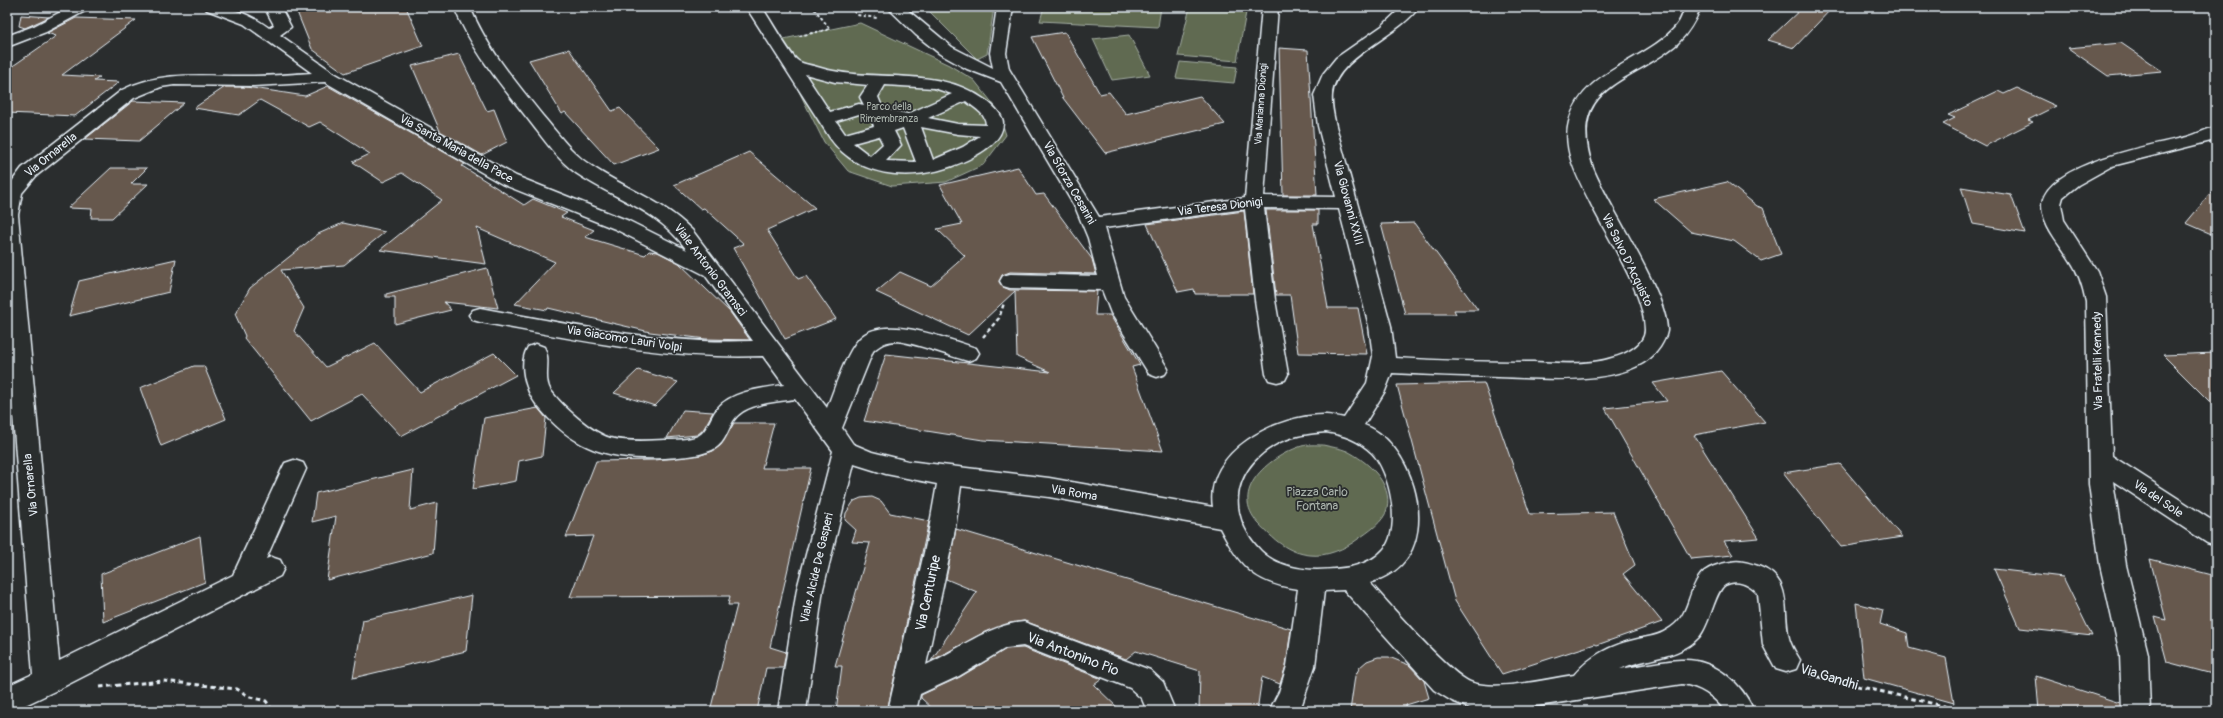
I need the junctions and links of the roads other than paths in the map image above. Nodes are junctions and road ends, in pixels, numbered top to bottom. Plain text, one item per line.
1 (82, 7) edge
2 (212, 7) edge
3 (275, 7) edge
4 (462, 7) edge
5 (754, 7) edge
6 (895, 7) edge
7 (1005, 7) edge
8 (1270, 7) edge
9 (1411, 7) edge
10 (1693, 7) edge
11 (270, 34) junction
12 (7, 42) edge
13 (792, 64) junction
14 (328, 77) junction
15 (880, 79) junction
16 (1007, 79) junction
17 (967, 94) junction
18 (876, 113) junction
19 (826, 118) junction
20 (909, 119) junction
21 (885, 129) junction
22 (992, 132) junction
23 (2216, 132) edge
24 (841, 141) junction
25 (873, 164) junction
26 (926, 166) junction
27 (1254, 202) junction
28 (1348, 202) junction
29 (1093, 224) junction
30 (712, 272) junction
31 (1010, 281) road end
32 (1109, 283) junction
33 (480, 315) dead end
34 (768, 348) junction
35 (536, 352) dead end
36 (968, 353) road end
37 (1384, 365) junction
38 (1157, 369) dead end
39 (1277, 374) dead end
40 (800, 390) junction
41 (1349, 428) junction
42 (830, 430) junction
43 (845, 450) junction
44 (2100, 460) junction
45 (294, 469) dead end
46 (951, 475) junction
47 (1229, 520) junction
48 (2216, 536) edge
49 (271, 568) dead end
50 (1350, 578) junction
51 (1312, 581) junction
52 (244, 582) junction
53 (1786, 660) road end
54 (47, 681) junction
55 (1582, 686) junction
56 (7, 700) edge
57 (905, 703) edge
58 (1524, 704) edge
59 (792, 711) edge
60 (1161, 711) edge
61 (1283, 711) edge
62 (1740, 711) edge
63 (2136, 711) edge

1 - 12 street
2 - 11 street, Via Santa Maria della Pace
3 - 11 street
4 - 30 street, Viale Antonio Gramsci
5 - 13 street
6 - 16 street
7 - 16 street, Via Sforza Cesarini
8 - 27 street, Via Marianna Dionigi
9 - 28 street, Via Giovanni XXIII
10 - 37 street, Via Salvo D'Acquisto
11 - 14 street, Via Santa Maria della Pace
13 - 15 street
13 - 19 street
14 - 30 street, Via Santa Maria della Pace
14 - 54 street, Via Ornarella
15 - 17 street
15 - 18 street
16 - 29 street, Via Sforza Cesarini
17 - 20 street
17 - 22 street
18 - 19 street
18 - 20 street
18 - 21 street
19 - 24 street
20 - 21 street
20 - 22 street
20 - 26 street
21 - 24 street
21 - 25 street
22 - 26 street
23 - 44 street, Via Fratelli Kennedy
24 - 25 street
25 - 26 street
27 - 28 street, Via Teresa Dionigi
27 - 29 street, Via Teresa Dionigi
27 - 39 street, Via Marianna Dionigi
28 - 37 street, Via Giovanni XXIII
29 - 32 street, Via Sforza Cesarini
30 - 34 street, Viale Antonio Gramsci
31 - 32 street
32 - 38 street, Via Sforza Cesarini
33 - 34 street, Via Giacomo Lauri Volpi
34 - 40 street, Viale Antonio Gramsci
35 - 40 street
36 - 42 street
37 - 41 street, Via Giovanni XXIII
40 - 42 street, Viale Antonio Gramsci
41 - 47 street
41 - 50 street
42 - 43 street, Viale Antonio Gramsci
43 - 46 street, Via Roma
43 - 59 street, Viale Alcide De Gasperi
44 - 48 street, Via del Sole
44 - 63 street, Via Fratelli Kennedy
45 - 52 street
46 - 47 street, Via Roma
46 - 57 street, Via Centuripe
47 - 51 street
49 - 52 street
50 - 51 street
50 - 58 street
51 - 61 street
52 - 54 street
53 - 55 street, Via Gandhi
54 - 56 street
55 - 58 street
55 - 62 street
57 - 60 street, Via Antonino Pio

